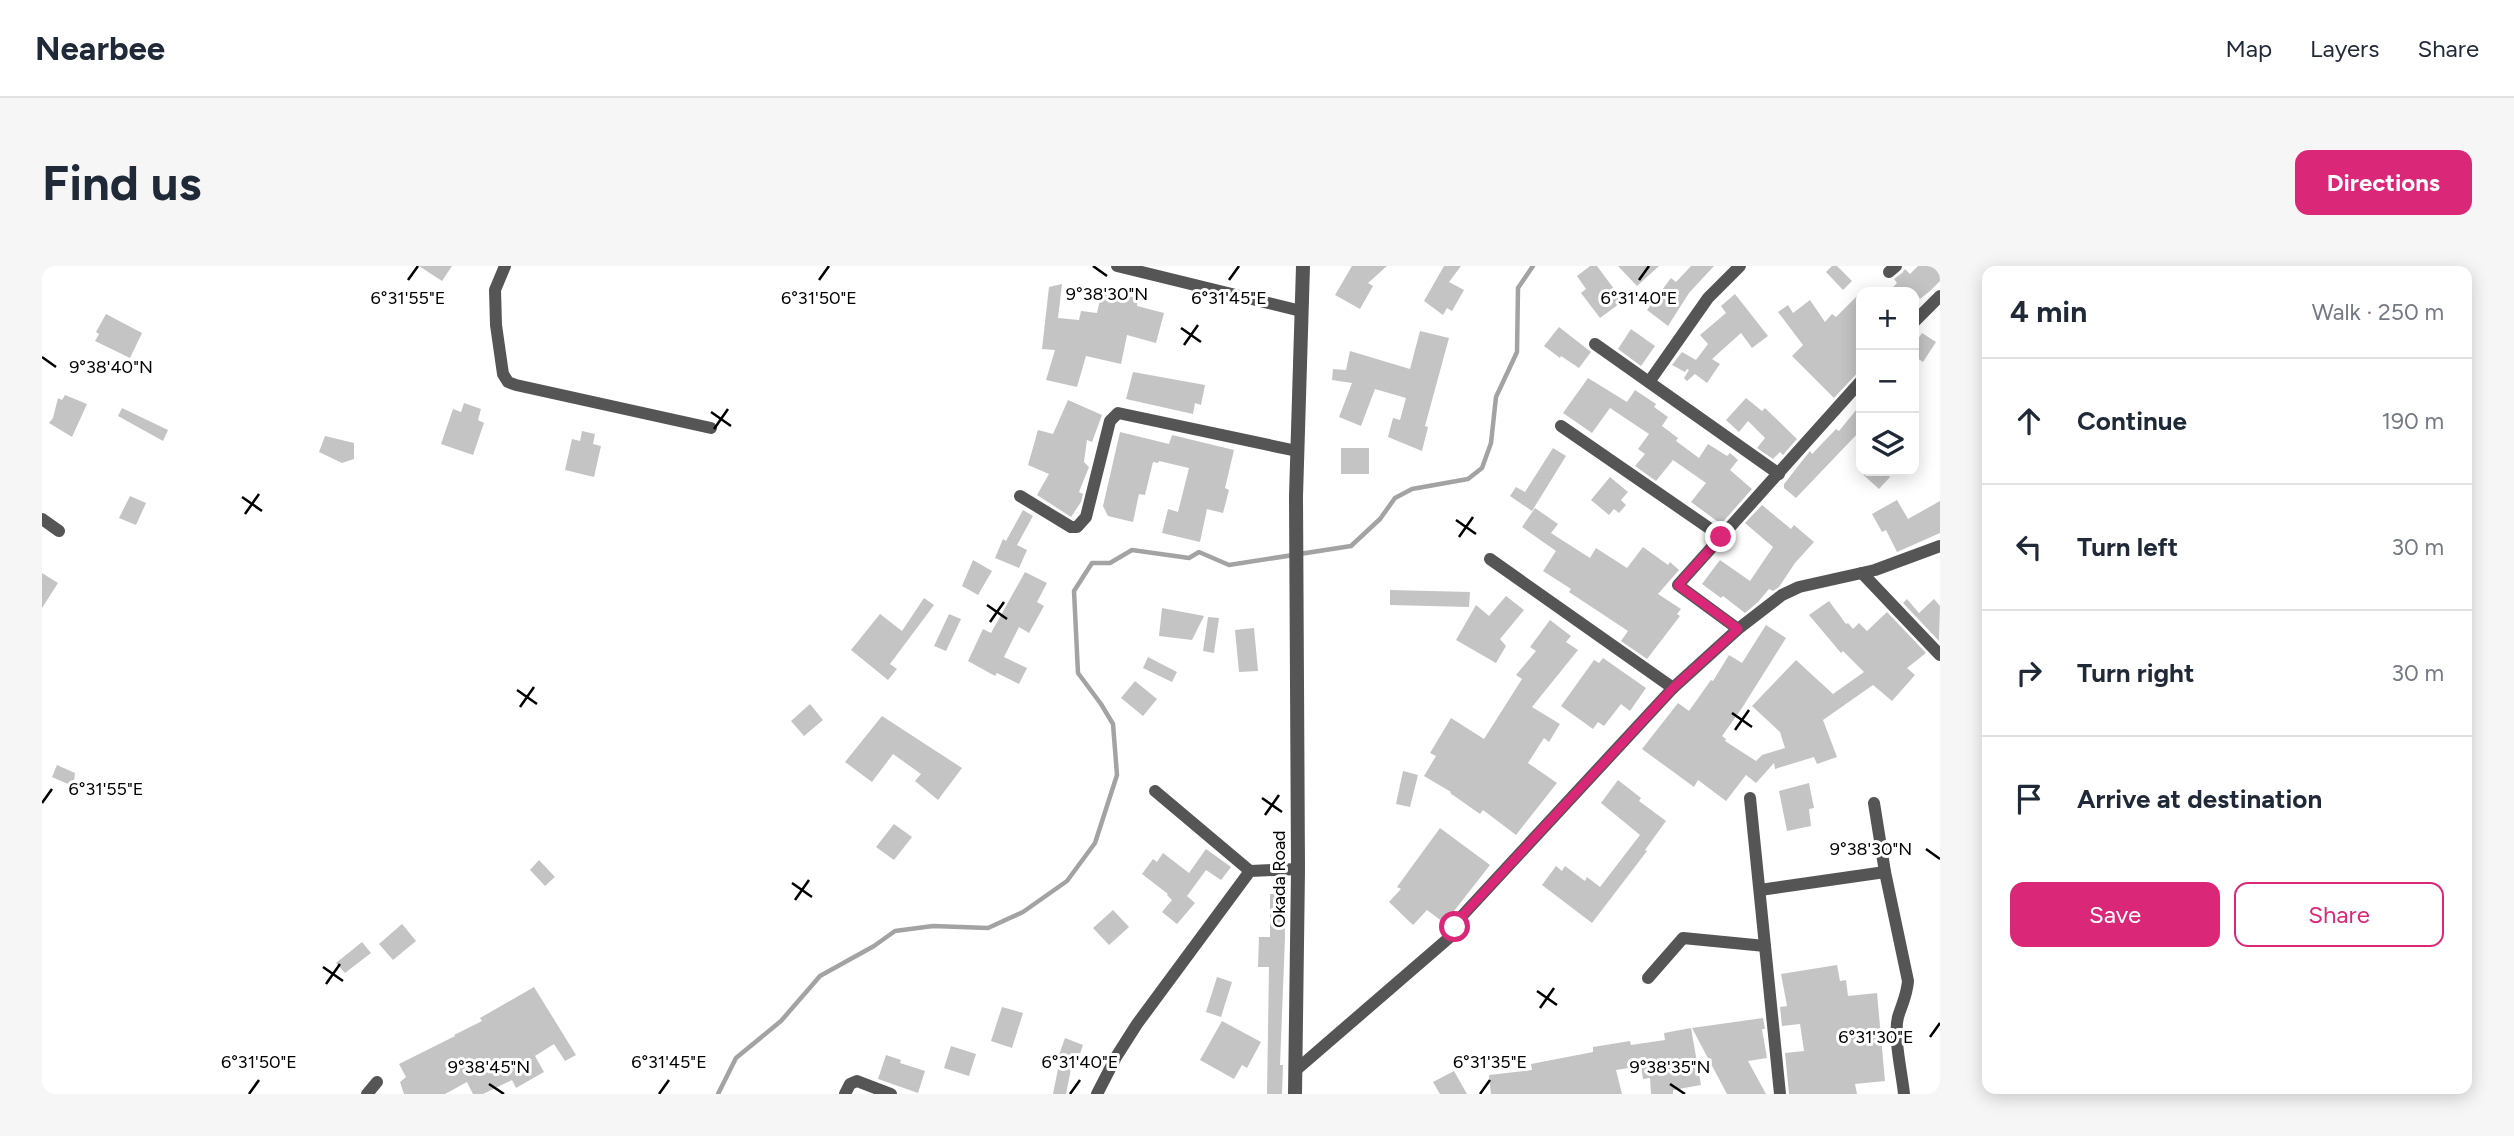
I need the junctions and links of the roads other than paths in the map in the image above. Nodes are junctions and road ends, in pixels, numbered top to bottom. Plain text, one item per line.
1 (505, 266) edge
2 (1117, 266) edge
3 (1303, 266) edge
4 (1740, 266) edge
5 (1940, 296) edge
6 (1301, 311) junction
7 (1919, 317) edge
8 (1595, 344) dead end
9 (1649, 382) junction
10 (1856, 387) edge
11 (1561, 426) dead end
12 (711, 428) dead end
13 (1297, 451) junction
14 (1779, 474) junction
15 (1020, 496) dead end
16 (42, 519) edge
17 (59, 531) dead end
18 (1721, 537) junction
19 (1940, 546) edge
20 (1490, 559) dead end
21 (1862, 573) junction
22 (1738, 629) junction
23 (1940, 655) edge
24 (1673, 688) junction
25 (1155, 791) dead end
26 (1750, 799) dead end
27 (1874, 803) dead end
28 (1298, 869) junction
29 (1250, 871) junction
30 (1885, 872) junction
31 (1760, 890) junction
32 (1765, 946) junction
33 (1648, 978) dead end
34 (1296, 1070) junction
35 (377, 1082) dead end
36 (367, 1094) edge
37 (845, 1094) edge
38 (891, 1094) edge
39 (1097, 1094) edge
40 (1295, 1094) edge
41 (1780, 1094) edge
42 (1904, 1094) edge

1 - 12 street
2 - 6 street
3 - 6 street, Okada Road
4 - 9 street
5 - 7 street
6 - 13 street, Okada Road
8 - 9 street
9 - 14 street
10 - 14 street
11 - 18 street
13 - 15 street
13 - 28 street, Okada Road
14 - 18 street
16 - 17 street
18 - 22 street
19 - 21 street
20 - 24 street
21 - 22 street
21 - 23 street
22 - 24 street
24 - 34 street
25 - 29 street
26 - 31 street
27 - 30 street
28 - 29 street
28 - 34 street, Okada Road
29 - 39 street
30 - 31 street
30 - 42 street
31 - 32 street
32 - 33 street
32 - 41 street
34 - 40 street, Okada Road
35 - 36 street
37 - 38 street

